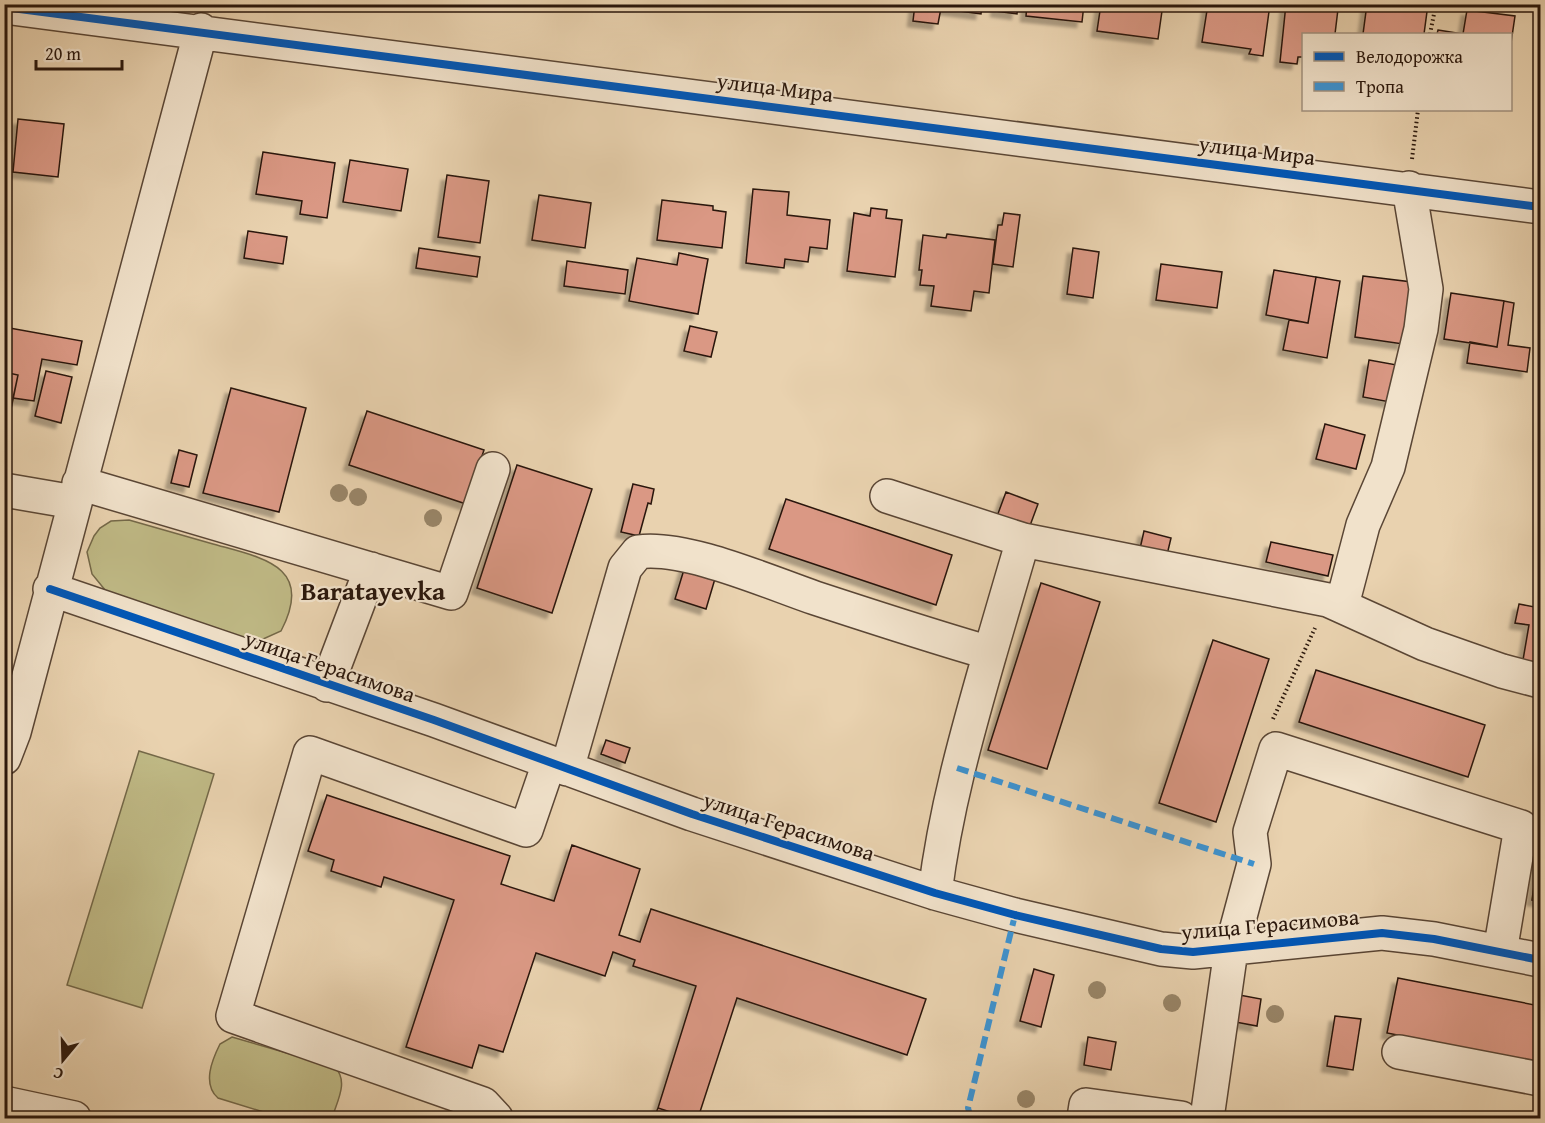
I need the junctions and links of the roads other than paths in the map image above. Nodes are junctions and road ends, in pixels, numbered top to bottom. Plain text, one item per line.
1 (4, 7) edge
2 (201, 30) junction
3 (1409, 188) junction
4 (1540, 207) edge
5 (493, 470) dead end
6 (4, 490) edge
7 (77, 493) junction
8 (887, 496) dead end
9 (1023, 540) junction
10 (371, 569) junction
11 (50, 589) junction
12 (1342, 604) junction
13 (990, 653) junction
14 (1540, 681) edge
15 (327, 685) junction
16 (4, 758) edge
17 (558, 766) junction
18 (935, 893) junction
19 (1231, 950) junction
20 (1500, 952) junction
21 (1540, 960) edge
22 (1398, 1053) dead end
23 (1540, 1079) edge
24 (4, 1103) edge
25 (74, 1119) edge
26 (496, 1119) edge
27 (1084, 1119) edge
28 (1181, 1119) edge
29 (1207, 1119) edge

1 - 2 street, улица Мира
2 - 3 street, улица Мира
2 - 7 street
3 - 4 street, улица Мира
3 - 12 street
5 - 10 street
6 - 7 street
7 - 10 street
7 - 11 street
8 - 9 street
9 - 12 street
9 - 13 street
10 - 15 street
11 - 15 street, улица Герасимова
11 - 16 street
12 - 14 street
13 - 17 street
13 - 18 street
15 - 17 street, улица Герасимова
17 - 18 street, улица Герасимова
17 - 26 street
18 - 19 street, улица Герасимова
19 - 20 street, улица Герасимова
19 - 20 street
19 - 29 street
20 - 21 street, улица Герасимова
22 - 23 street
24 - 25 street
27 - 28 street

